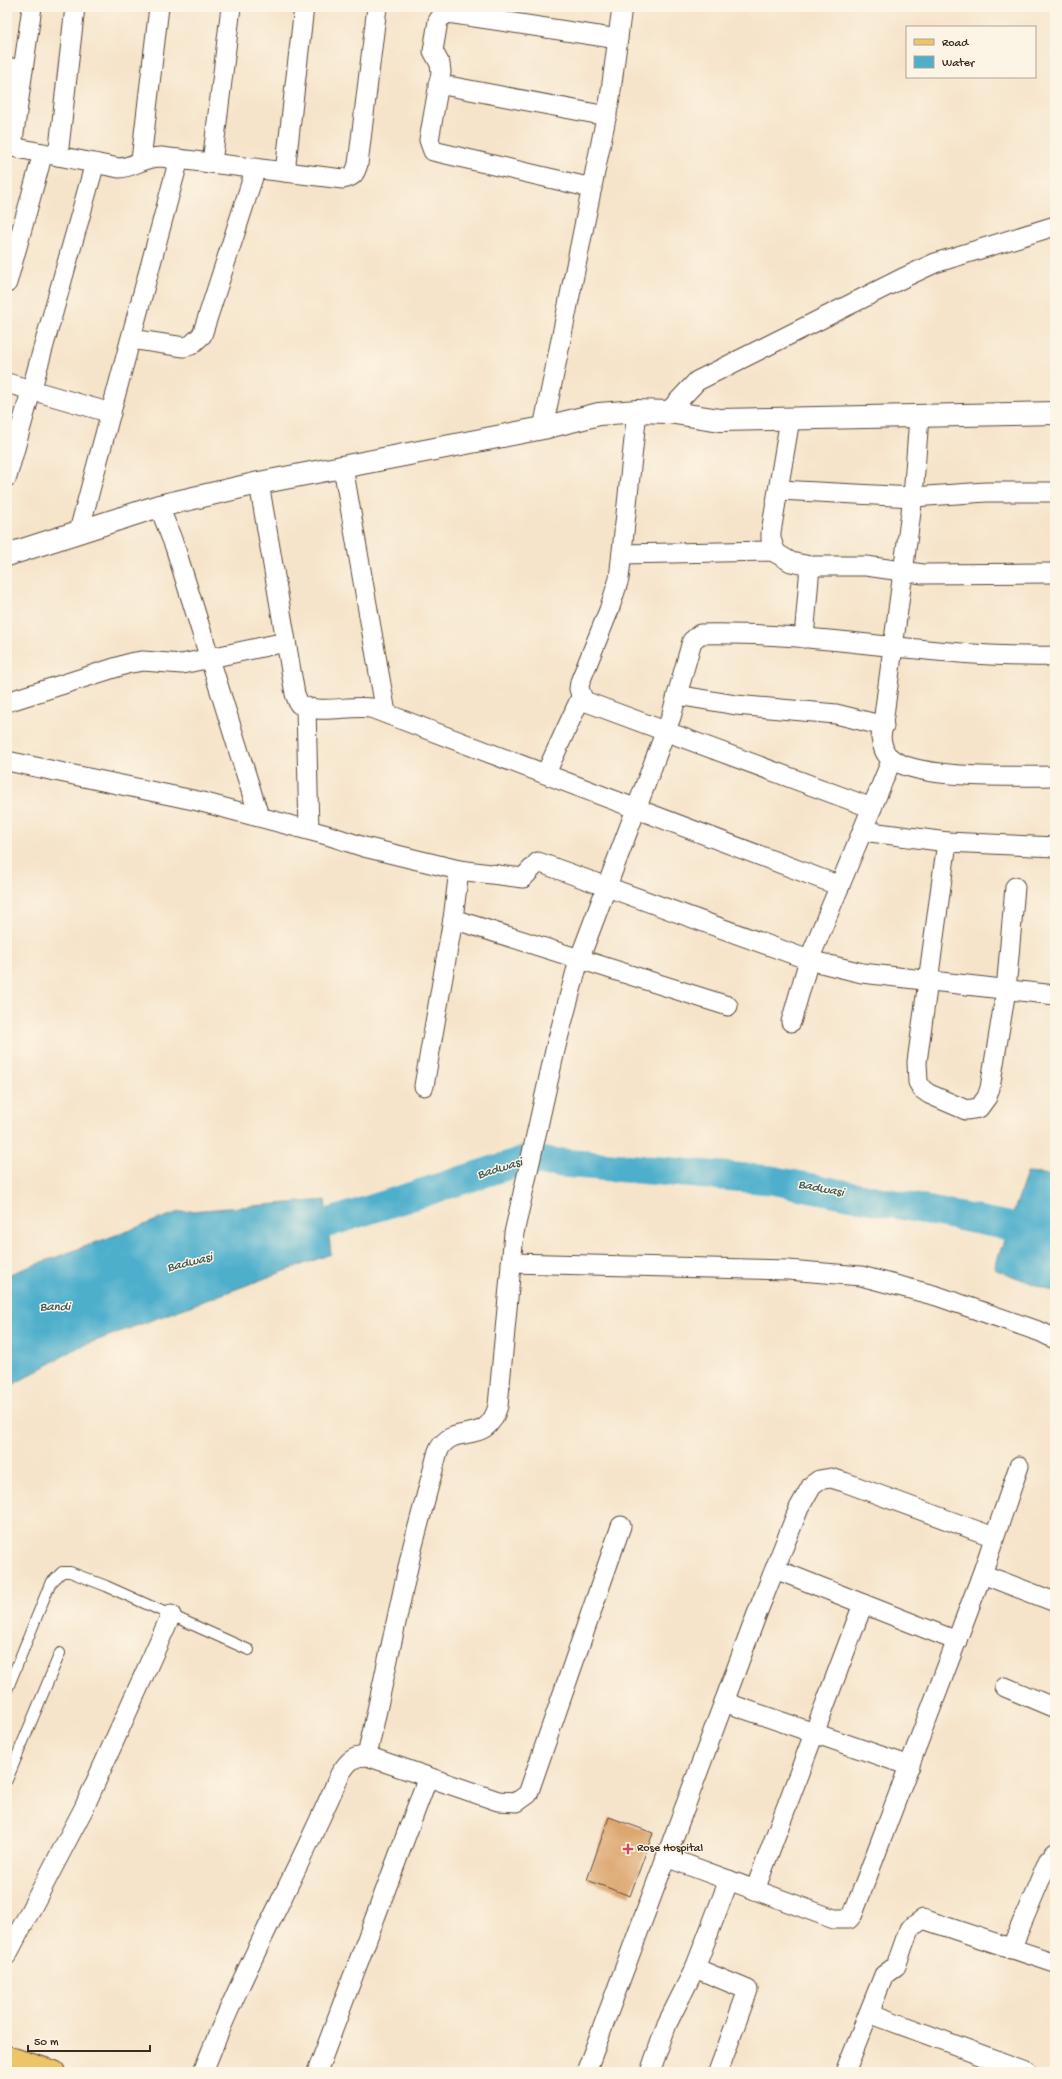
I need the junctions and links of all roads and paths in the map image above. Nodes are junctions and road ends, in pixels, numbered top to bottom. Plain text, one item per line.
1 (32, 7) edge
2 (75, 7) edge
3 (159, 7) edge
4 (231, 7) edge
5 (304, 7) edge
6 (377, 7) edge
7 (622, 7) edge
8 (440, 14) edge
9 (618, 39) junction
10 (15, 68) edge
11 (438, 84) junction
12 (607, 116) junction
13 (10, 147) edge
14 (50, 155) junction
15 (179, 159) junction
16 (141, 160) junction
17 (95, 163) junction
18 (212, 163) junction
19 (256, 168) junction
20 (286, 172) junction
21 (592, 188) junction
22 (1055, 226) edge
23 (7, 283) edge
24 (131, 339) junction
25 (7, 383) edge
26 (32, 390) junction
27 (637, 411) junction
28 (668, 412) junction
29 (111, 413) junction
30 (1055, 413) edge
31 (919, 417) junction
32 (790, 419) junction
33 (543, 428) junction
34 (343, 466) junction
35 (7, 477) edge
36 (259, 483) junction
37 (779, 490) junction
38 (1055, 492) edge
39 (912, 497) junction
40 (159, 506) junction
41 (79, 532) junction
42 (10, 551) edge
43 (776, 553) junction
44 (622, 554) junction
45 (810, 566) junction
46 (903, 572) junction
47 (1055, 573) edge
48 (804, 638) junction
49 (286, 642) junction
50 (894, 648) junction
51 (1055, 656) edge
52 (210, 658) junction
53 (677, 696) junction
54 (581, 697) junction
55 (7, 702) edge
56 (306, 708) junction
57 (386, 713) junction
58 (884, 726) junction
59 (666, 731) junction
60 (892, 759) junction
61 (7, 760) edge
62 (546, 773) junction
63 (1055, 776) edge
64 (638, 808) junction
65 (872, 808) junction
66 (259, 816) junction
67 (309, 830) junction
68 (863, 830) junction
69 (947, 842) junction
70 (1055, 848) edge
71 (459, 870) junction
72 (607, 886) junction
73 (840, 886) junction
74 (1015, 887) dead end
75 (453, 919) junction
76 (580, 960) junction
77 (809, 960) junction
78 (929, 981) junction
79 (1006, 990) junction
80 (1055, 995) edge
81 (728, 1006) dead end
82 (791, 1022) dead end
83 (424, 1086) dead end
84 (511, 1262) junction
85 (1055, 1339) edge
86 (1019, 1466) dead end
87 (621, 1526) dead end
88 (994, 1537) junction
89 (775, 1569) junction
90 (982, 1574) junction
91 (1055, 1602) edge
92 (863, 1604) junction
93 (171, 1615) junction
94 (957, 1641) junction
95 (249, 1650) dead end
96 (60, 1653) dead end
97 (1005, 1687) dead end
98 (7, 1690) edge
99 (724, 1702) junction
100 (1055, 1708) edge
101 (814, 1733) junction
102 (367, 1756) junction
103 (910, 1766) junction
104 (428, 1777) junction
105 (7, 1780) edge
106 (1055, 1853) edge
107 (666, 1857) junction
108 (729, 1880) junction
109 (755, 1890) junction
110 (1011, 1949) junction
111 (7, 1955) edge
112 (1055, 1963) edge
113 (695, 1968) junction
114 (869, 2013) junction
115 (7, 2057) edge
116 (54, 2072) edge
117 (203, 2072) edge
118 (317, 2072) edge
119 (586, 2072) edge
120 (650, 2072) edge
121 (718, 2072) edge
122 (845, 2072) edge
123 (1028, 2072) edge

1 - 10 street
2 - 14 street
3 - 16 street
4 - 18 street
5 - 20 street
6 - 20 street
7 - 9 street
8 - 9 street
8 - 11 street
9 - 12 street
10 - 13 street
11 - 12 street
11 - 21 street
12 - 21 street
13 - 14 street
14 - 17 street
14 - 23 street
15 - 16 street
15 - 18 street
15 - 24 street
16 - 17 street
17 - 26 street
18 - 19 street
19 - 20 street
19 - 24 street
21 - 33 street
22 - 28 street
24 - 29 street
25 - 26 street
26 - 29 street
26 - 35 street
27 - 28 street
27 - 33 street
27 - 44 street
28 - 32 street
29 - 41 street
30 - 31 street
31 - 32 street
31 - 39 street
32 - 37 street
33 - 34 street
34 - 36 street
34 - 57 street
36 - 40 street
36 - 49 street
37 - 39 street
37 - 43 street
38 - 39 street
39 - 46 street
40 - 41 street
40 - 52 street
41 - 42 street
43 - 44 street
43 - 45 street
44 - 54 street
45 - 46 street
45 - 48 street
46 - 47 street
46 - 50 street
48 - 50 street
48 - 53 street
49 - 52 street
49 - 56 street
50 - 51 street
50 - 58 street
52 - 55 street
52 - 66 street
53 - 58 street
53 - 59 street
54 - 59 street
54 - 62 street
56 - 57 street
56 - 67 street
57 - 62 street
58 - 60 street
59 - 64 street
59 - 65 street
60 - 63 street
60 - 65 street
61 - 66 street
62 - 64 street
64 - 72 street
64 - 73 street
65 - 68 street
66 - 67 street
67 - 71 street
68 - 69 street
68 - 73 street
69 - 70 street
69 - 78 street
71 - 72 street
71 - 75 street
72 - 76 street
72 - 77 street
73 - 77 street
74 - 79 street
75 - 76 street
75 - 83 street
76 - 81 street
76 - 84 street
77 - 78 street
77 - 82 street
78 - 79 street
78 - 79 street
79 - 80 street
84 - 85 street
84 - 102 street
86 - 88 street
87 - 104 street
88 - 89 street
88 - 90 street
89 - 92 street
89 - 99 street
90 - 91 street
90 - 94 street
92 - 94 street
92 - 101 street
93 - 95 lane
93 - 98 lane
93 - 111 street
94 - 103 street
96 - 105 lane
97 - 100 street
99 - 101 street
99 - 107 street
101 - 103 street
101 - 109 street
102 - 104 street
102 - 117 street
103 - 109 street
104 - 118 street
106 - 110 street
107 - 108 street
107 - 119 street
108 - 109 street
108 - 113 street
110 - 112 street
110 - 114 street
113 - 120 street
113 - 121 street
114 - 122 street
114 - 123 street
115 - 116 main road

